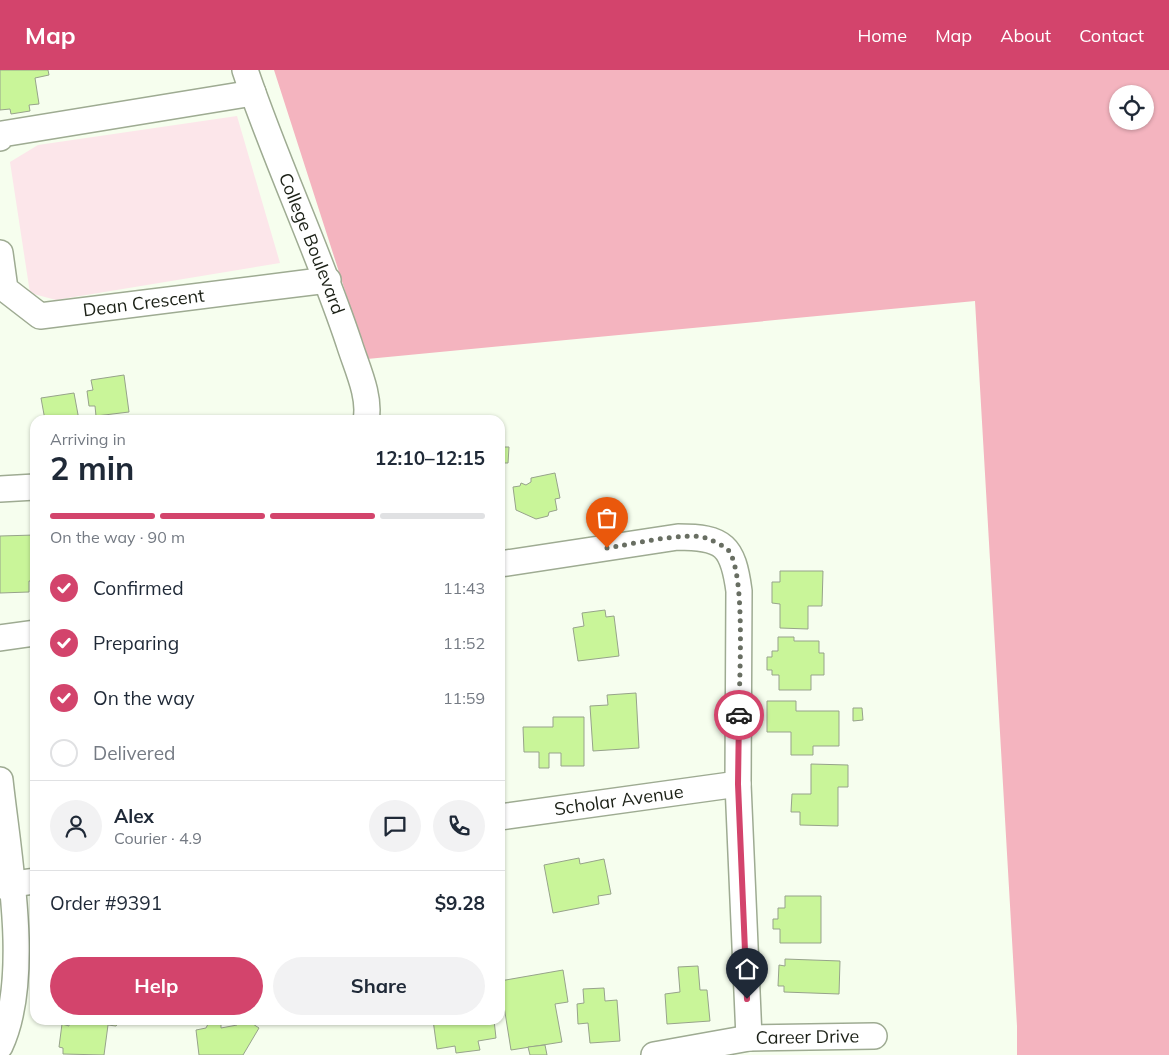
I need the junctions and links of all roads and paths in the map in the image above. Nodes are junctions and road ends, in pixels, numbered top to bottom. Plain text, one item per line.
1 (248, 82) edge
2 (0, 138) edge
3 (0, 253) edge
4 (328, 280) junction
5 (367, 415) edge
6 (30, 487) edge
7 (0, 489) edge
8 (505, 563) edge
9 (30, 634) edge
10 (0, 638) edge
11 (0, 780) edge
12 (738, 784) junction
13 (505, 816) edge
14 (15, 884) edge
15 (874, 1036) dead end
16 (749, 1038) junction
17 (0, 1046) edge
18 (654, 1055) edge

1 - 2 street
1 - 4 street, College Boulevard
3 - 4 street, Dean Crescent
4 - 5 street, College Boulevard
6 - 7 street
8 - 12 street
9 - 10 street
11 - 14 street
12 - 13 street, Scholar Avenue
12 - 16 street
14 - 17 street
15 - 16 street, Career Drive
16 - 18 street, Career Drive

